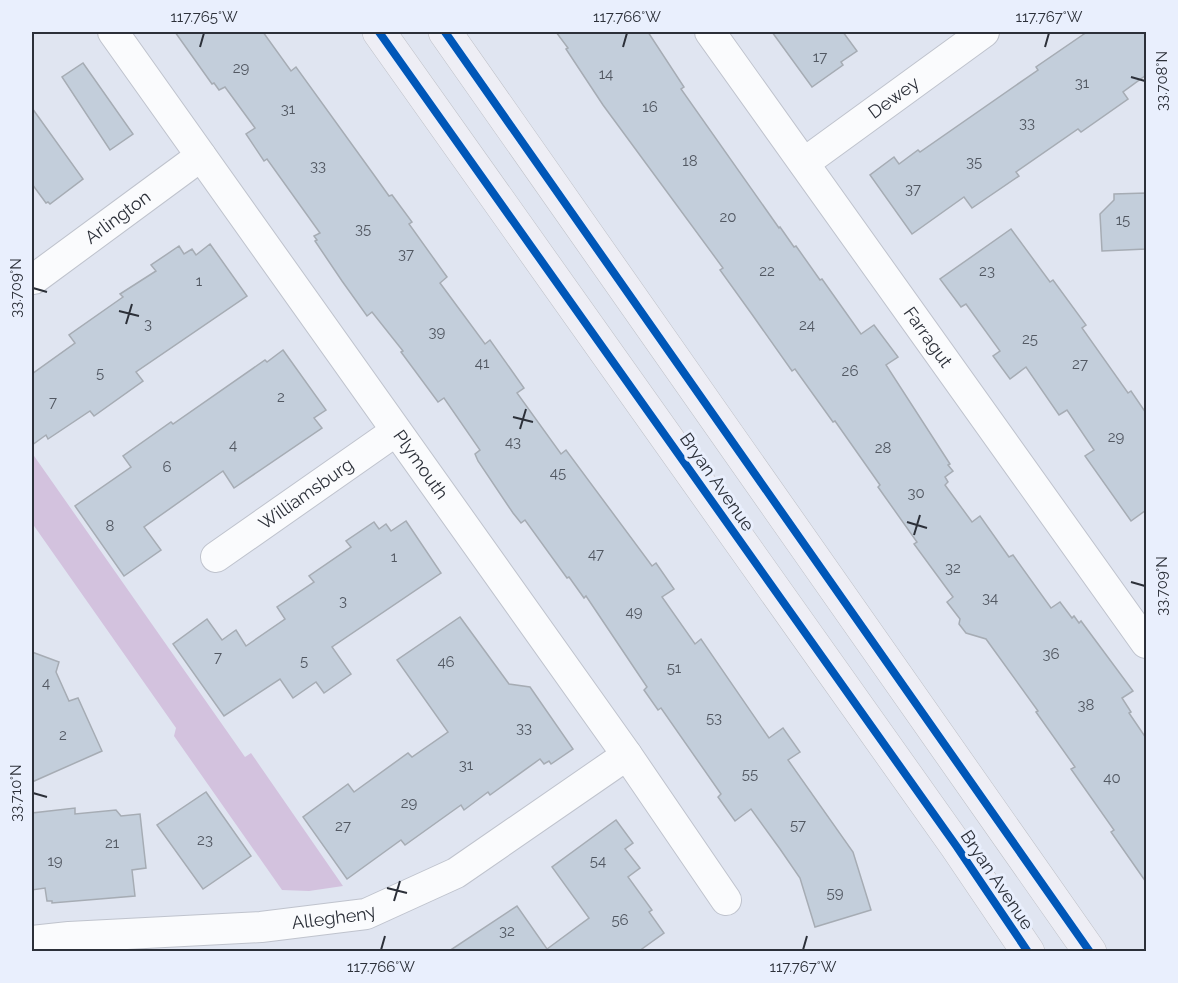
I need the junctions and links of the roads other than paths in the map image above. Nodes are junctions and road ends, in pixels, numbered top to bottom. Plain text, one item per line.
1 (112, 32) edge
2 (379, 32) edge
3 (445, 32) edge
4 (710, 32) edge
5 (984, 32) edge
6 (201, 156) junction
7 (804, 163) junction
8 (34, 279) dead end
9 (396, 431) junction
10 (216, 557) dead end
11 (1146, 643) edge
12 (627, 755) junction
13 (726, 900) dead end
14 (32, 941) edge
15 (1028, 951) edge
16 (1090, 951) edge

1 - 6 street, Plymouth
2 - 15 main road, Bryan Avenue
3 - 16 main road, Bryan Avenue
4 - 7 street, Farragut
5 - 7 street, Dewey
6 - 8 street, Arlington
6 - 9 street, Plymouth
7 - 11 street, Farragut
9 - 10 street, Williamsburg
9 - 12 street, Plymouth
12 - 13 street, Plymouth
12 - 14 street, Allegheny

